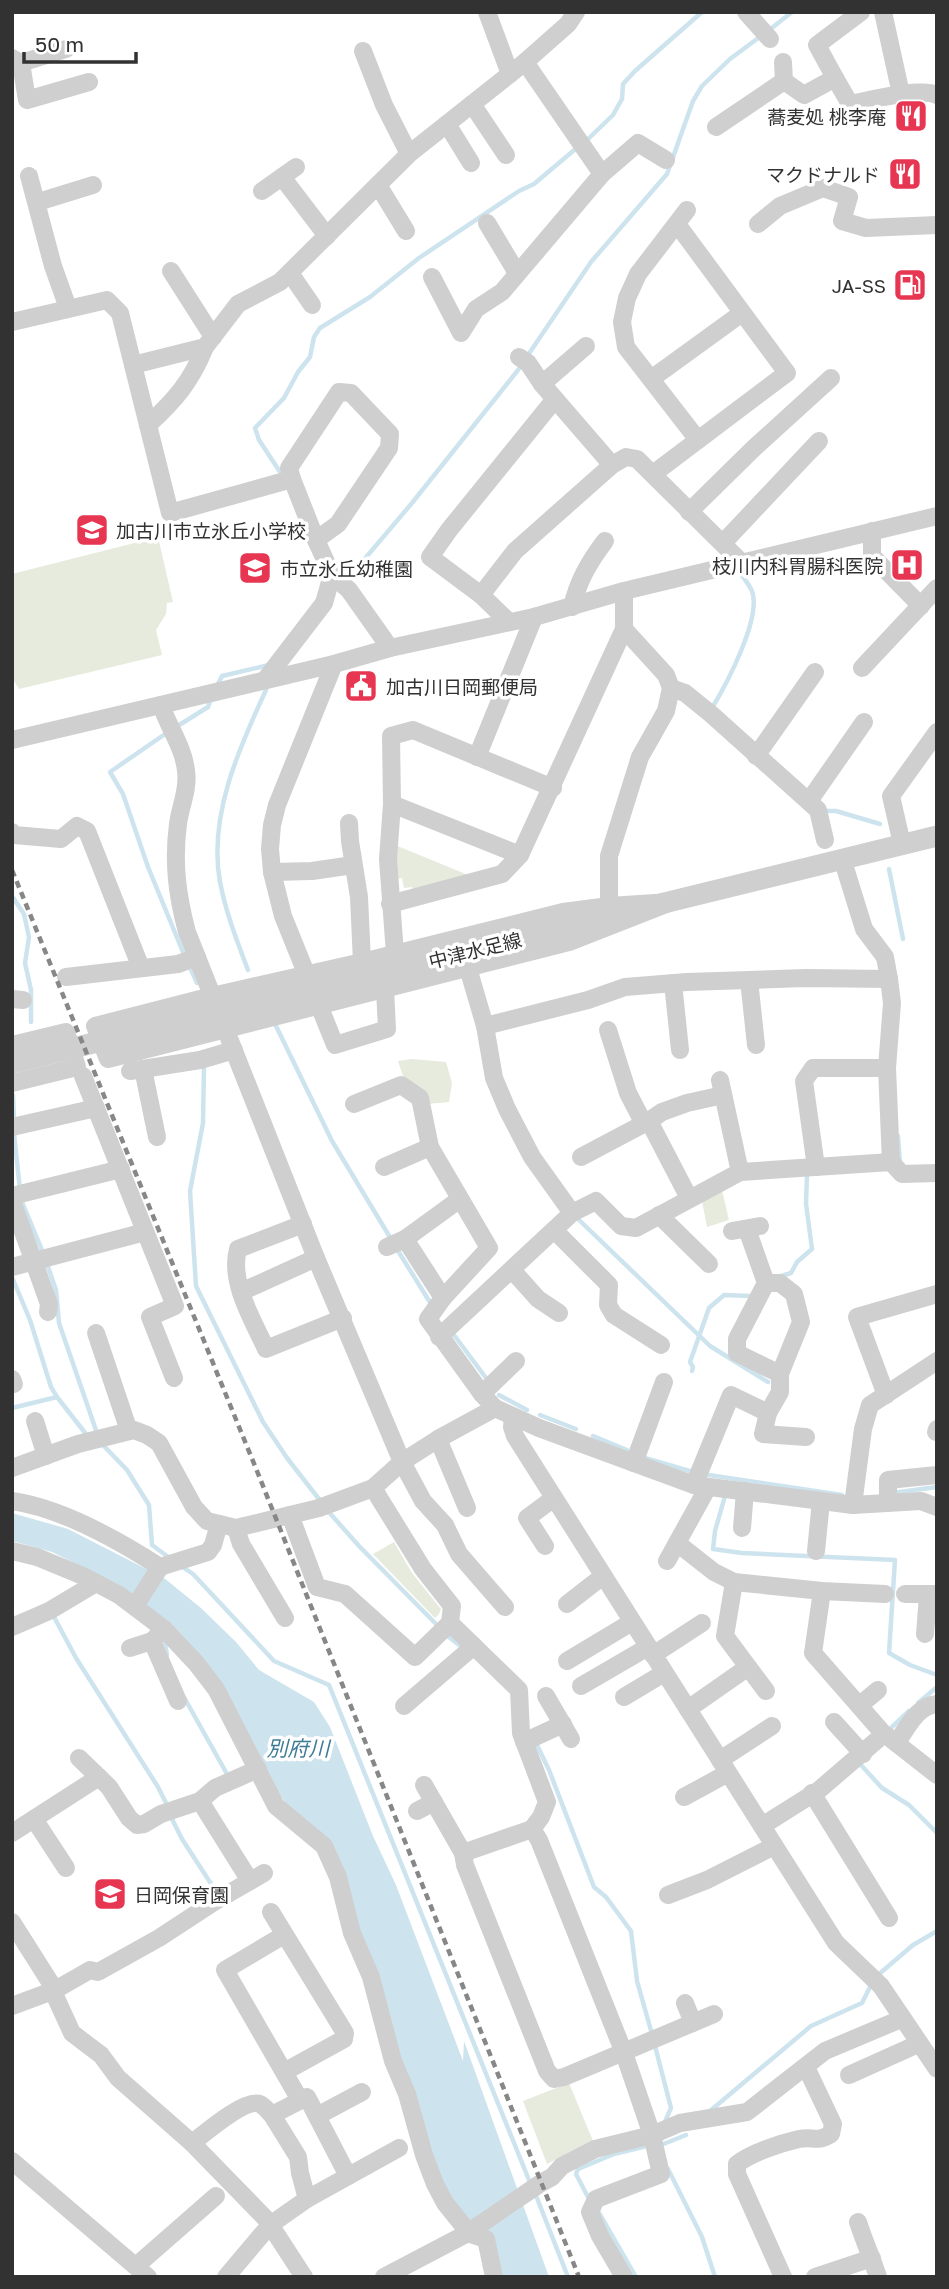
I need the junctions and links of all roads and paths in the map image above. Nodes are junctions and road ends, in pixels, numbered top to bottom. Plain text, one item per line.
1 (487, 12) edge
2 (576, 12) edge
3 (746, 12) edge
4 (860, 12) edge
5 (883, 12) edge
6 (765, 34) dead end
7 (66, 49) dead end
8 (363, 51) dead end
9 (17, 61) edge
10 (525, 62) junction
11 (783, 62) dead end
12 (510, 74) junction
13 (835, 78) junction
14 (784, 81) junction
15 (89, 82) dead end
16 (901, 94) junction
17 (937, 95) edge
18 (472, 104) junction
19 (447, 124) junction
20 (716, 127) dead end
21 (409, 154) junction
22 (506, 155) dead end
23 (666, 160) dead end
24 (471, 163) dead end
25 (602, 174) junction
26 (29, 176) dead end
27 (93, 185) dead end
28 (378, 185) junction
29 (262, 191) dead end
30 (38, 202) junction
31 (487, 223) dead end
32 (758, 224) dead end
33 (937, 225) edge
34 (406, 231) dead end
35 (327, 236) junction
36 (171, 271) dead end
37 (290, 273) junction
38 (517, 273) junction
39 (442, 285) dead end
40 (312, 305) dead end
41 (68, 308) junction
42 (742, 313) junction
43 (12, 321) edge
44 (209, 342) junction
45 (586, 346) dead end
46 (524, 360) dead end
47 (132, 365) junction
48 (831, 378) dead end
49 (651, 379) junction
50 (542, 384) junction
51 (555, 398) junction
52 (148, 425) junction
53 (698, 440) junction
54 (819, 442) dead end
55 (612, 465) junction
56 (653, 474) junction
57 (292, 479) junction
58 (689, 512) junction
59 (937, 516) edge
60 (872, 531) junction
61 (316, 540) junction
62 (606, 541) dead end
63 (723, 543) junction
64 (742, 563) junction
65 (332, 575) junction
66 (937, 588) edge
67 (624, 592) junction
68 (481, 595) junction
69 (921, 606) junction
70 (572, 607) junction
71 (534, 617) junction
72 (508, 621) junction
73 (624, 629) junction
74 (390, 648) junction
75 (334, 664) junction
76 (862, 668) dead end
77 (815, 672) dead end
78 (264, 680) junction
79 (671, 688) junction
80 (161, 705) junction
81 (864, 722) dead end
82 (937, 732) edge
83 (12, 740) edge
84 (929, 755) edge
85 (756, 756) junction
86 (477, 757) junction
87 (553, 788) junction
88 (809, 801) junction
89 (391, 804) junction
90 (349, 823) dead end
91 (12, 832) edge
92 (937, 836) edge
93 (825, 840) dead end
94 (902, 844) junction
95 (520, 855) junction
96 (353, 865) junction
97 (846, 871) dead end
98 (272, 872) junction
99 (671, 902) junction
100 (390, 904) junction
101 (609, 906) junction
102 (395, 954) junction
103 (190, 959) junction
104 (362, 962) junction
105 (141, 968) junction
106 (468, 968) junction
107 (306, 976) junction
108 (66, 977) dead end
109 (889, 979) junction
110 (749, 980) junction
111 (673, 983) junction
112 (385, 989) junction
113 (212, 996) junction
114 (319, 1006) junction
115 (485, 1026) junction
116 (225, 1029) junction
117 (608, 1030) dead end
118 (12, 1045) edge
119 (756, 1045) dead end
120 (680, 1049) dead end
121 (234, 1050) junction
122 (12, 1063) edge
123 (887, 1068) junction
124 (83, 1076) dead end
125 (12, 1083) edge
126 (354, 1104) dead end
127 (96, 1108) junction
128 (647, 1122) junction
129 (17, 1126) edge
130 (157, 1137) dead end
131 (430, 1147) junction
132 (581, 1157) dead end
133 (891, 1162) junction
134 (384, 1167) dead end
135 (816, 1167) junction
136 (121, 1169) junction
137 (740, 1172) junction
138 (937, 1173) edge
139 (17, 1196) edge
140 (690, 1198) junction
141 (460, 1199) junction
142 (572, 1213) junction
143 (659, 1215) junction
144 (303, 1224) junction
145 (747, 1229) dead end
146 (554, 1230) junction
147 (145, 1231) junction
148 (405, 1239) junction
149 (387, 1247) dead end
150 (41, 1258) junction
151 (316, 1258) junction
152 (697, 1259) dead end
153 (13, 1267) edge
154 (512, 1270) junction
155 (766, 1283) junction
156 (241, 1292) junction
157 (937, 1294) edge
158 (443, 1298) junction
159 (48, 1312) dead end
160 (559, 1312) dead end
161 (343, 1318) junction
162 (96, 1332) dead end
163 (655, 1335) dead end
164 (439, 1337) junction
165 (516, 1361) dead end
166 (937, 1361) edge
167 (780, 1374) junction
168 (174, 1378) dead end
169 (488, 1388) junction
170 (665, 1390) dead end
171 (886, 1395) junction
172 (495, 1408) junction
173 (768, 1413) junction
174 (513, 1417) junction
175 (35, 1420) dead end
176 (129, 1431) junction
177 (806, 1437) dead end
178 (438, 1438) junction
179 (46, 1456) junction
180 (402, 1462) junction
181 (634, 1463) junction
182 (12, 1468) edge
183 (931, 1471) edge
184 (699, 1485) junction
185 (373, 1488) junction
186 (746, 1492) junction
187 (888, 1496) junction
188 (554, 1498) junction
189 (854, 1498) junction
190 (12, 1501) edge
191 (821, 1501) junction
192 (937, 1507) edge
193 (467, 1508) dead end
194 (290, 1515) junction
195 (228, 1526) junction
196 (741, 1528) dead end
197 (535, 1539) dead end
198 (677, 1543) junction
199 (816, 1550) dead end
200 (12, 1551) edge
201 (667, 1560) dead end
202 (160, 1567) junction
203 (603, 1576) junction
204 (734, 1582) junction
205 (96, 1583) junction
206 (822, 1591) junction
207 (885, 1594) dead end
208 (905, 1594) dead end
209 (932, 1595) edge
210 (567, 1604) dead end
211 (135, 1606) junction
212 (505, 1607) dead end
213 (275, 1610) dead end
214 (632, 1622) junction
215 (702, 1623) dead end
216 (12, 1628) edge
217 (444, 1629) junction
218 (925, 1634) dead end
219 (158, 1635) junction
220 (130, 1648) dead end
221 (468, 1650) junction
222 (651, 1651) junction
223 (567, 1661) dead end
224 (741, 1672) dead end
225 (664, 1673) junction
226 (582, 1686) dead end
227 (878, 1690) dead end
228 (766, 1691) dead end
229 (546, 1696) dead end
230 (624, 1697) dead end
231 (178, 1701) dead end
232 (937, 1704) edge
233 (860, 1705) junction
234 (404, 1706) dead end
235 (688, 1709) junction
236 (834, 1722) dead end
237 (772, 1726) dead end
238 (531, 1739) junction
239 (897, 1749) junction
240 (863, 1754) junction
241 (79, 1758) dead end
242 (724, 1767) junction
243 (258, 1769) junction
244 (937, 1775) edge
245 (99, 1777) junction
246 (424, 1785) dead end
247 (811, 1793) junction
248 (684, 1797) dead end
249 (200, 1801) junction
250 (434, 1802) junction
251 (417, 1811) dead end
252 (34, 1819) junction
253 (762, 1826) junction
254 (532, 1829) junction
255 (12, 1833) edge
256 (774, 1846) junction
257 (463, 1853) junction
258 (66, 1868) dead end
259 (668, 1895) dead end
260 (271, 1912) dead end
261 (889, 1918) dead end
262 (12, 1922) edge
263 (284, 1935) junction
264 (55, 1990) junction
265 (684, 2003) dead end
266 (12, 2006) edge
267 (714, 2014) dead end
268 (901, 2019) junction
269 (693, 2022) junction
270 (918, 2044) junction
271 (624, 2053) junction
272 (806, 2067) junction
273 (937, 2069) edge
274 (284, 2072) junction
275 (849, 2075) dead end
276 (362, 2092) dead end
277 (300, 2101) junction
278 (272, 2115) junction
279 (317, 2116) junction
280 (653, 2135) junction
281 (192, 2143) junction
282 (399, 2148) dead end
283 (12, 2161) edge
284 (348, 2176) junction
285 (216, 2196) dead end
286 (307, 2199) junction
287 (858, 2222) dead end
288 (270, 2225) junction
289 (872, 2258) junction
290 (142, 2272) edge
291 (226, 2277) edge
292 (304, 2277) edge
293 (384, 2277) edge
294 (494, 2277) edge
295 (624, 2277) edge
296 (783, 2277) edge
297 (815, 2277) edge
298 (878, 2277) edge

1 - 12 street
2 - 10 street
3 - 6 street
4 - 13 street
5 - 16 street
7 - 9 street
8 - 21 street
9 - 15 street
10 - 12 street
10 - 25 street
11 - 14 street
12 - 18 street
13 - 14 street
13 - 16 street
14 - 20 street
16 - 17 street
18 - 19 street
18 - 22 street
19 - 21 street
19 - 24 street
21 - 28 street
23 - 25 street
25 - 38 street
26 - 30 street
27 - 30 street
28 - 34 street
28 - 35 street
29 - 35 street
30 - 41 street
31 - 38 street
32 - 33 street
35 - 37 street
36 - 44 street
37 - 40 street
37 - 44 street
38 - 39 street
41 - 43 street
41 - 47 street
42 - 49 street
42 - 49 street
42 - 53 street
44 - 47 street
44 - 52 street
45 - 50 street
46 - 50 street
47 - 52 street
48 - 58 street
49 - 53 street
50 - 51 street
51 - 55 street
51 - 68 street
52 - 57 street
53 - 56 street
54 - 63 street
55 - 56 street
55 - 68 street
56 - 58 street
57 - 61 street
57 - 61 street
58 - 63 street
59 - 60 street
60 - 64 street
60 - 69 street
61 - 65 street
62 - 70 street
63 - 64 street
64 - 67 street
65 - 74 street
65 - 78 street
66 - 69 street
67 - 70 street
67 - 73 street
68 - 72 street
69 - 76 street
70 - 71 street
71 - 72 street
71 - 86 street
72 - 74 street
73 - 79 street
73 - 87 street
74 - 75 street
75 - 78 street
75 - 98 street
77 - 85 street
78 - 80 street
79 - 85 street
79 - 101 street
80 - 83 street
80 - 103 street
81 - 88 street
82 - 84 street
84 - 94 street
85 - 88 street
86 - 87 street
86 - 89 street
87 - 95 street
88 - 93 street
89 - 95 street
89 - 100 street
90 - 96 street
91 - 105 street
92 - 94 street, 中津水足線
94 - 99 street, 中津水足線
95 - 100 street
96 - 98 street
96 - 104 street
97 - 109 street
98 - 107 street
99 - 101 street
99 - 106 street
99 - 122 street, 中津水足線
100 - 102 street
101 - 102 street
102 - 104 street
103 - 105 street
103 - 113 street
104 - 107 street
105 - 108 street
106 - 112 street
106 - 115 street
107 - 113 street
107 - 114 street
109 - 110 street
109 - 123 street
110 - 111 street
110 - 119 street
111 - 115 street
111 - 120 street
112 - 114 street
112 - 114 street
113 - 116 street
113 - 116 street
114 - 116 street
115 - 142 street
116 - 121 street
117 - 128 street
118 - 125 street
121 - 130 street
121 - 144 street
123 - 133 street
123 - 135 street
124 - 127 street
126 - 131 street
127 - 129 street
127 - 136 street
128 - 132 street
128 - 137 street
128 - 140 street
131 - 134 street
131 - 141 street
133 - 135 street
133 - 138 street
135 - 137 street
136 - 139 street
136 - 147 street
137 - 140 street
139 - 150 street
140 - 143 street
141 - 148 street
141 - 158 street
142 - 143 street
142 - 146 street
143 - 152 street
144 - 151 street
144 - 156 street
145 - 155 street
146 - 154 street
146 - 163 street
147 - 150 street
147 - 168 street
148 - 149 street
148 - 158 street
150 - 153 street
150 - 159 street
151 - 156 street
151 - 161 street
154 - 160 street
154 - 164 street
155 - 167 street
155 - 167 street
156 - 161 street
157 - 171 street
158 - 164 street
161 - 180 street
162 - 176 street
164 - 169 street
165 - 169 street
166 - 171 street
167 - 173 street
169 - 172 street
170 - 181 street
171 - 189 street
172 - 174 street
172 - 178 street
173 - 177 street
173 - 184 street
174 - 181 street
174 - 188 street
175 - 179 street
176 - 179 street
176 - 195 street
178 - 180 street
178 - 193 street
179 - 182 street
180 - 185 street
180 - 212 street
181 - 184 street
183 - 187 street
184 - 186 street
184 - 198 street
185 - 194 street
185 - 217 street
186 - 191 street
186 - 196 street
187 - 189 street
187 - 192 street
188 - 197 street
188 - 203 street
189 - 191 street
190 - 202 street
191 - 199 street
194 - 195 street
194 - 217 street
195 - 202 street
195 - 213 street
198 - 201 street
198 - 204 street
200 - 205 street
202 - 211 street
203 - 210 street
203 - 214 street
204 - 206 street
204 - 228 street
205 - 211 street
205 - 216 street
206 - 207 street
206 - 233 street
208 - 209 street
209 - 218 street
211 - 219 street
214 - 222 street
214 - 223 street
215 - 222 street
217 - 221 street
219 - 220 street
219 - 231 street
219 - 243 street
221 - 234 street
221 - 238 street
222 - 225 street
222 - 226 street
224 - 235 street
225 - 230 street
225 - 235 street
227 - 233 street
229 - 238 street
232 - 239 street
233 - 239 street
235 - 242 street
236 - 240 street
237 - 242 street
238 - 254 street
239 - 240 street
239 - 244 street
240 - 247 street
241 - 245 street
242 - 248 street
242 - 253 street
243 - 249 street
243 - 294 street
245 - 249 street
245 - 252 street
246 - 250 street
247 - 253 street
247 - 261 street
249 - 264 street
250 - 251 street
250 - 257 street
252 - 255 street
252 - 258 street
253 - 256 street
254 - 257 street
254 - 271 street
256 - 259 street
256 - 268 street
257 - 271 street
260 - 263 street
262 - 264 street
263 - 274 street
263 - 274 street
264 - 266 street
264 - 281 street
265 - 269 street
267 - 269 street
268 - 270 street
268 - 272 street
269 - 271 street
270 - 273 street
270 - 275 street
271 - 280 street
272 - 280 street
272 - 296 street
274 - 277 street
276 - 279 street
277 - 278 street
277 - 279 street
278 - 281 street
278 - 286 street
279 - 284 street
280 - 293 street
280 - 295 street
281 - 288 street
282 - 284 street
283 - 290 street
284 - 286 street
285 - 290 street
286 - 288 street
287 - 289 street
288 - 291 street
288 - 292 street
289 - 297 street
289 - 298 street

